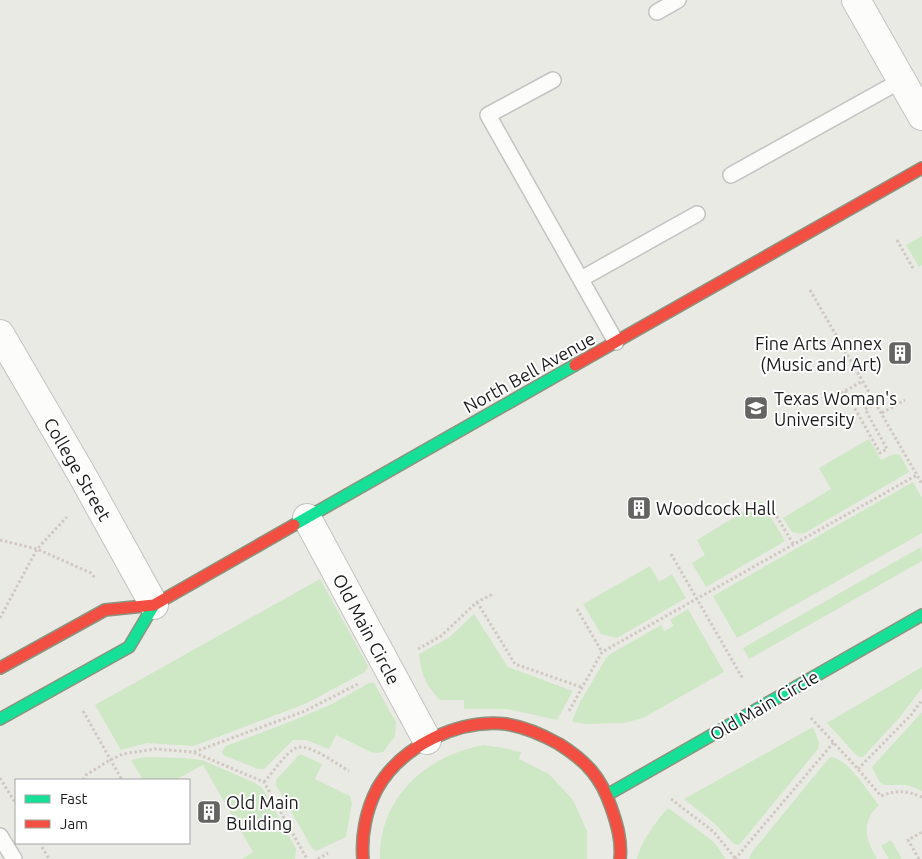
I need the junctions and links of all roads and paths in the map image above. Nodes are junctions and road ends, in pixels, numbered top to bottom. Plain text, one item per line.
1 (678, 0) edge
2 (856, 0) edge
3 (657, 12) dead end
4 (553, 80) dead end
5 (902, 80) junction
6 (922, 116) edge
7 (922, 168) edge
8 (731, 175) dead end
9 (697, 214) dead end
10 (896, 240) dead end
11 (914, 270) dead end
12 (580, 279) junction
13 (810, 290) dead end
14 (0, 334) edge
15 (616, 342) junction
16 (863, 381) junction
17 (905, 400) dead end
18 (876, 403) junction
19 (882, 413) junction
20 (917, 475) junction
21 (922, 484) edge
22 (91, 491) junction
23 (766, 499) dead end
24 (307, 518) junction
25 (0, 540) edge
26 (794, 545) junction
27 (37, 549) junction
28 (671, 554) dead end
29 (99, 583) dead end
30 (493, 594) dead end
31 (697, 599) junction
32 (476, 602) junction
33 (154, 605) junction
34 (577, 609) dead end
35 (922, 615) edge
36 (0, 618) edge
37 (414, 651) dead end
38 (602, 652) junction
39 (0, 668) edge
40 (365, 680) dead end
41 (581, 687) junction
42 (787, 692) junction
43 (922, 700) edge
44 (759, 708) junction
45 (84, 714) dead end
46 (565, 716) dead end
47 (0, 719) edge
48 (427, 740) junction
49 (834, 742) junction
50 (193, 752) junction
51 (326, 757) dead end
52 (110, 760) junction
53 (858, 769) junction
54 (639, 776) junction
55 (0, 778) edge
56 (84, 779) edge
57 (121, 779) edge
58 (264, 782) junction
59 (607, 795) junction
60 (922, 797) edge
61 (15, 802) edge
62 (922, 832) edge
63 (0, 836) edge
64 (40, 844) edge
65 (14, 859) edge
66 (49, 859) edge
67 (307, 859) edge
68 (363, 859) edge
69 (620, 859) edge
70 (736, 859) edge
71 (919, 859) edge

1 - 3 lane
2 - 5 street
4 - 12 lane
5 - 6 street
5 - 8 lane
7 - 15 main road, North Bell Avenue
9 - 12 lane
10 - 11 path
12 - 15 lane
13 - 16 path
14 - 22 street, College Street
15 - 24 main road, North Bell Avenue
16 - 18 path
16 - 18 path
17 - 19 path
18 - 19 path
19 - 20 path
20 - 21 path
20 - 26 path
22 - 27 path
22 - 33 street, College Street
23 - 26 path
24 - 33 main road, North Bell Avenue
24 - 48 street, Old Main Circle
25 - 27 path
26 - 31 path
27 - 29 path
27 - 36 path
28 - 31 path
30 - 32 path
31 - 38 path
31 - 44 path
32 - 37 path
32 - 41 path
33 - 39 main road, North Bell Avenue
33 - 47 main road, North Bell Avenue
34 - 38 path
35 - 42 main road, Old Main Circle
38 - 41 path
40 - 50 path
41 - 46 path
42 - 44 main road, Old Main Circle
42 - 49 path
43 - 53 path
44 - 54 main road, Old Main Circle
45 - 52 path
48 - 59 main road
48 - 68 main road
49 - 53 path
49 - 70 path
50 - 52 path
50 - 58 path
51 - 58 path
52 - 56 path
52 - 57 path
53 - 60 path
54 - 59 main road, Old Main Circle
54 - 70 path
55 - 61 path
58 - 67 path
59 - 69 main road
62 - 71 path
63 - 65 lane
64 - 66 path

